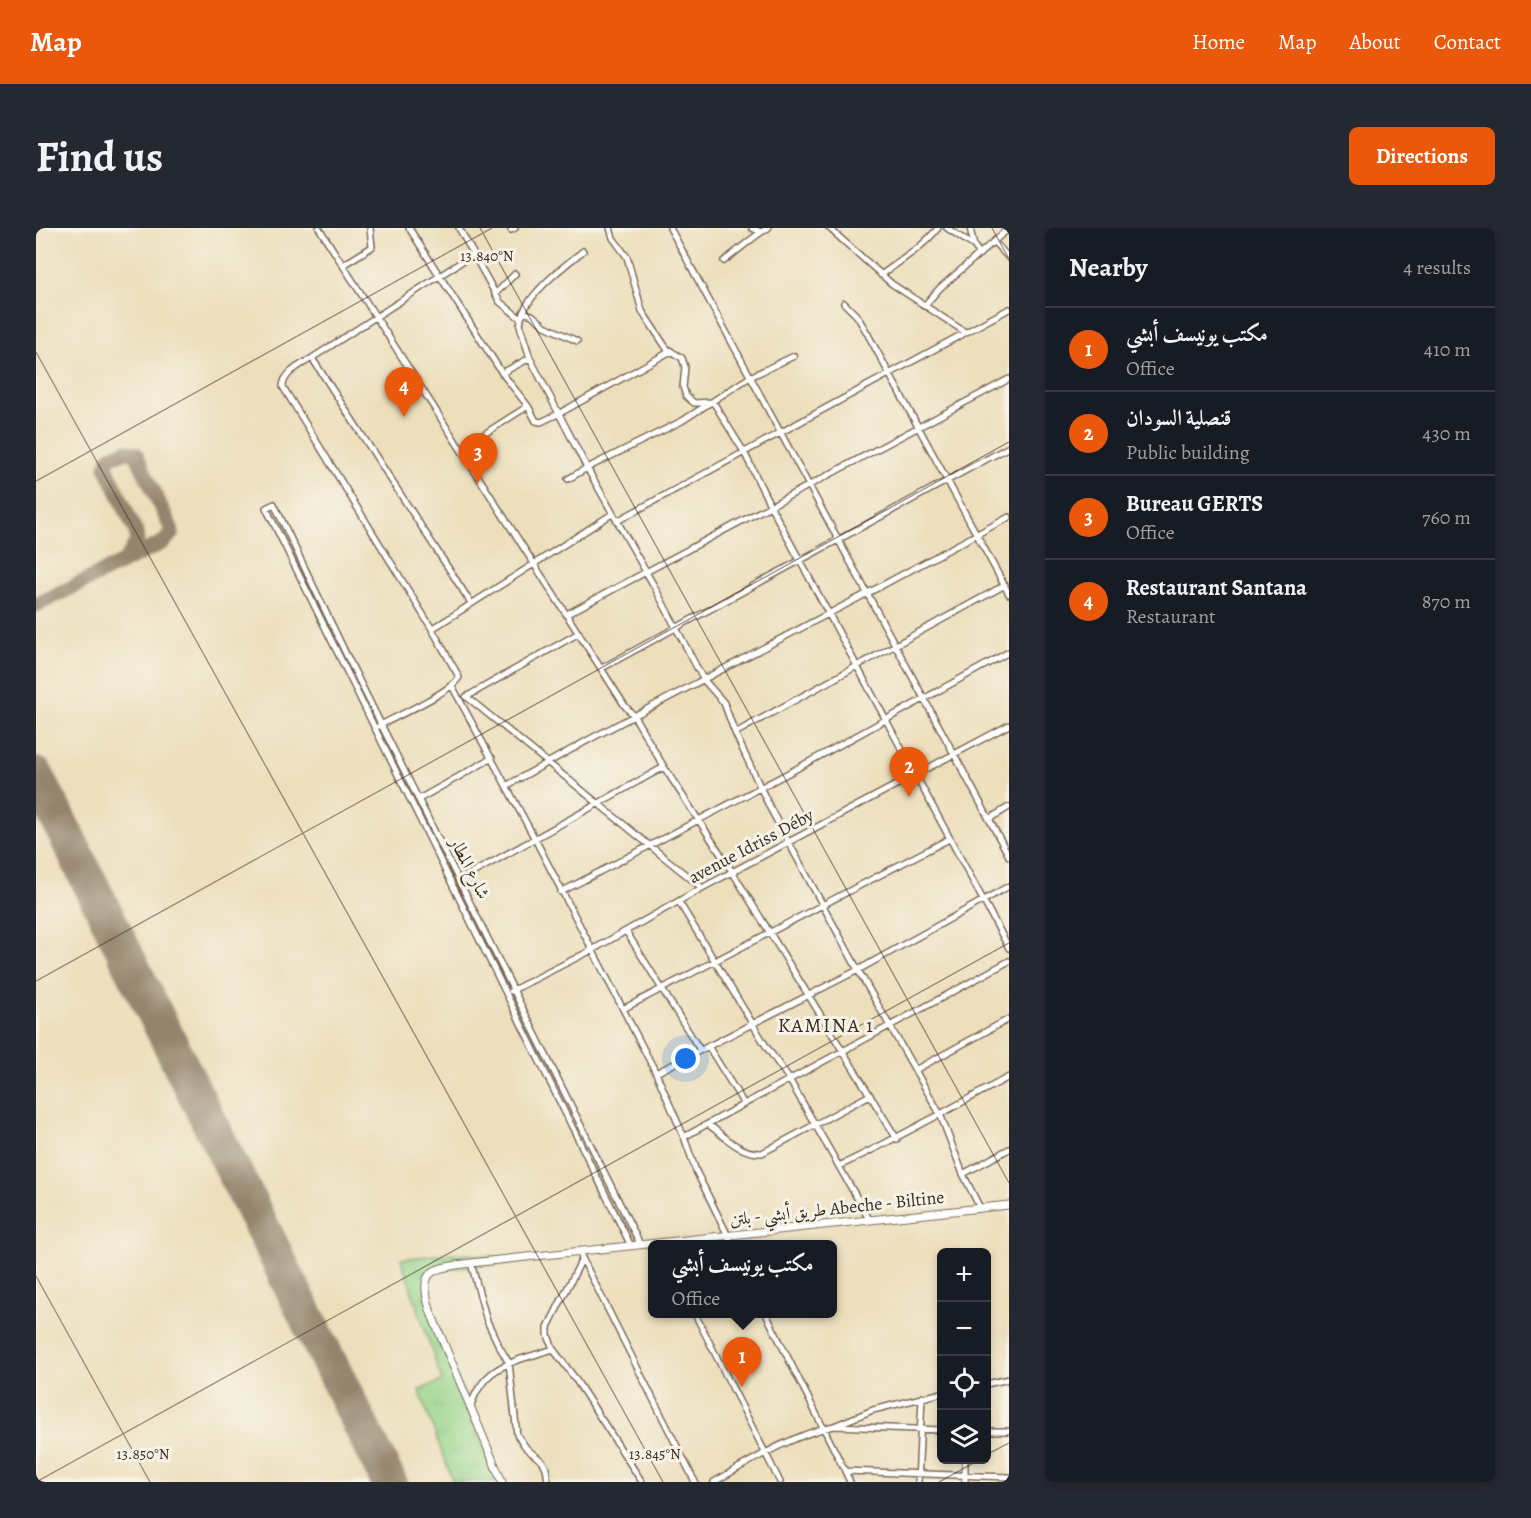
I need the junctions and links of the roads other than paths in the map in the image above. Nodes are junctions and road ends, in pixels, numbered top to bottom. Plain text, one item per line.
1 (319, 228) edge
2 (370, 228) edge
3 (409, 228) edge
4 (459, 228) edge
5 (610, 228) edge
6 (670, 228) edge
7 (752, 228) edge
8 (768, 228) edge
9 (829, 228) edge
10 (938, 228) edge
11 (947, 228) edge
12 (970, 228) edge
13 (1008, 229) edge
14 (761, 232) junction
15 (994, 242) junction
16 (974, 246) junction
17 (583, 251) dead end
18 (980, 254) junction
19 (472, 255) junction
20 (1009, 258) edge
21 (724, 261) dead end
22 (343, 265) junction
23 (515, 274) dead end
24 (881, 275) junction
25 (439, 278) junction
26 (495, 294) junction
27 (844, 303) dead end
28 (924, 306) junction
29 (1007, 310) edge
30 (523, 312) junction
31 (376, 316) junction
32 (1009, 319) edge
33 (521, 320) junction
34 (964, 332) junction
35 (577, 341) dead end
36 (671, 351) junction
37 (794, 356) dead end
38 (312, 358) junction
39 (530, 358) junction
40 (888, 373) junction
41 (502, 374) junction
42 (750, 377) junction
43 (1009, 379) edge
44 (712, 402) junction
45 (528, 406) junction
46 (560, 413) junction
47 (918, 427) junction
48 (781, 432) junction
49 (1009, 447) edge
50 (461, 449) junction
51 (744, 452) junction
52 (587, 468) junction
53 (568, 479) dead end
54 (947, 480) junction
55 (809, 485) junction
56 (770, 506) junction
57 (612, 514) junction
58 (1009, 517) edge
59 (616, 521) junction
60 (977, 534) junction
61 (839, 538) junction
62 (800, 560) junction
63 (535, 563) junction
64 (646, 573) junction
65 (1005, 585) junction
66 (868, 593) junction
67 (1009, 594) edge
68 (471, 603) junction
69 (828, 613) junction
70 (567, 614) junction
71 (676, 627) junction
72 (432, 629) junction
73 (579, 633) junction
74 (896, 645) junction
75 (1009, 652) edge
76 (858, 667) junction
77 (602, 668) junction
78 (703, 679) junction
79 (452, 686) junction
80 (467, 697) junction
81 (924, 699) junction
82 (460, 701) junction
83 (634, 716) junction
84 (885, 720) junction
85 (382, 725) junction
86 (1009, 726) edge
87 (375, 728) junction
88 (735, 733) junction
89 (955, 754) junction
90 (492, 758) junction
91 (549, 763) junction
92 (664, 767) junction
93 (915, 776) junction
94 (507, 786) junction
95 (760, 788) junction
96 (419, 799) junction
97 (597, 804) junction
98 (1009, 807) edge
99 (989, 819) junction
100 (698, 820) junction
101 (535, 839) junction
102 (949, 839) junction
103 (789, 842) junction
104 (648, 846) junction
105 (1009, 856) edge
106 (733, 873) junction
107 (459, 880) junction
108 (1009, 886) edge
109 (702, 888) junction
110 (561, 892) junction
111 (679, 902) junction
112 (983, 902) junction
113 (824, 904) junction
114 (626, 931) junction
115 (769, 933) junction
116 (1009, 948) edge
117 (592, 950) junction
118 (715, 961) junction
119 (1009, 961) edge
120 (858, 970) junction
121 (514, 990) junction
122 (662, 990) junction
123 (507, 992) junction
124 (807, 995) junction
125 (623, 1009) junction
126 (1009, 1019) edge
127 (753, 1023) junction
128 (890, 1027) junction
129 (538, 1045) junction
130 (708, 1046) junction
131 (700, 1050) junction
132 (844, 1052) junction
133 (915, 1070) junction
134 (656, 1073) junction
135 (1009, 1077) edge
136 (789, 1079) junction
137 (870, 1095) junction
138 (744, 1104) junction
139 (940, 1114) junction
140 (815, 1123) junction
141 (708, 1124) junction
142 (584, 1130) junction
143 (577, 1133) junction
144 (684, 1137) junction
145 (897, 1139) junction
146 (1009, 1149) edge
147 (839, 1166) junction
148 (963, 1174) junction
149 (1009, 1205) edge
150 (980, 1208) junction
151 (868, 1219) junction
152 (727, 1235) junction
153 (689, 1240) edge
154 (730, 1240) edge
155 (640, 1244) junction
156 (648, 1244) edge
157 (632, 1245) junction
158 (580, 1255) junction
159 (471, 1263) junction
160 (697, 1318) edge
161 (768, 1318) edge
162 (554, 1349) junction
163 (509, 1363) junction
164 (1009, 1380) edge
165 (991, 1383) edge
166 (937, 1394) edge
167 (922, 1397) junction
168 (470, 1408) junction
169 (834, 1426) junction
170 (822, 1428) junction
171 (920, 1428) junction
172 (937, 1430) edge
173 (991, 1431) edge
174 (1009, 1431) edge
175 (766, 1453) junction
176 (845, 1471) junction
177 (918, 1474) junction
178 (1009, 1477) edge
179 (965, 1479) edge
180 (502, 1482) edge
181 (548, 1482) edge
182 (642, 1482) edge
183 (695, 1482) edge
184 (714, 1482) edge
185 (780, 1482) edge
186 (850, 1482) edge
187 (918, 1482) edge

1 - 22 street
2 - 22 street
3 - 25 street
4 - 19 street
5 - 36 street
6 - 42 street
7 - 14 street
8 - 14 street
9 - 24 street
10 - 24 street
11 - 16 street
12 - 16 street
13 - 15 street
14 - 21 street
15 - 18 street
15 - 20 street
16 - 18 street
17 - 30 street
18 - 28 street
19 - 25 street
19 - 26 street
22 - 31 street
23 - 26 street
24 - 28 street
25 - 31 street
25 - 41 street
26 - 33 street
27 - 40 street
28 - 34 street
29 - 32 street
29 - 34 street
30 - 33 street
30 - 35 street
31 - 38 street
31 - 50 street
33 - 39 street
34 - 40 street
36 - 44 street
36 - 46 street
37 - 42 street
38 - 68 street
38 - 72 street
39 - 41 street
39 - 46 street
40 - 47 street
40 - 48 street
41 - 45 street
42 - 44 street
42 - 48 street
43 - 47 street
44 - 51 street
44 - 52 street
45 - 46 street
45 - 50 street
46 - 52 street
47 - 54 street
47 - 55 street
48 - 51 street
48 - 55 street
49 - 54 street
50 - 63 street
51 - 56 street
51 - 59 street
52 - 53 street
52 - 57 street
54 - 60 street
54 - 61 street
55 - 56 street
55 - 61 street
56 - 62 street
56 - 64 street
57 - 59 street
57 - 63 street
58 - 60 street
59 - 64 street
60 - 65 street
60 - 66 street
61 - 62 street
61 - 66 street
62 - 69 street
62 - 71 street
63 - 68 street
63 - 70 street
64 - 70 street
64 - 71 street
65 - 67 street
65 - 74 street
66 - 69 street
66 - 74 street
68 - 72 street
69 - 76 street
69 - 78 street
70 - 73 street
71 - 77 street
71 - 78 street
72 - 79 street
73 - 77 street
73 - 80 street
74 - 76 street
74 - 81 street
75 - 81 street
76 - 84 street
76 - 88 street
77 - 83 street
78 - 83 street
78 - 88 street
79 - 82 street
79 - 85 street
80 - 82 street
80 - 91 street
81 - 84 street
81 - 89 street
82 - 90 street
83 - 91 street
83 - 92 street
84 - 93 street
84 - 95 street
85 - 87 street
85 - 87 street, شارع المطار
85 - 96 street, شارع المطار
86 - 89 street, avenue Idriss Déby
87 - 123 street, شارع المطار
88 - 95 street
89 - 93 street, avenue Idriss Déby
89 - 99 street
90 - 94 street
90 - 96 street
91 - 94 street
91 - 97 street
92 - 97 street
92 - 100 street
93 - 102 street
93 - 103 street, avenue Idriss Déby
94 - 101 street
95 - 100 street
95 - 103 street
96 - 107 street, شارع المطار
97 - 101 street
97 - 104 street
98 - 99 street
99 - 105 street
100 - 104 street
100 - 106 street
101 - 107 street
101 - 110 street
102 - 112 street
102 - 113 street
103 - 106 street, avenue Idriss Déby
103 - 113 street
104 - 109 street
104 - 110 street
106 - 109 street, avenue Idriss Déby
106 - 115 street
107 - 121 street, شارع المطار
108 - 112 street
109 - 111 street, avenue Idriss Déby
110 - 117 street
111 - 114 street, avenue Idriss Déby
111 - 118 street
112 - 116 street
112 - 120 street
113 - 115 street
113 - 120 street
114 - 117 street, avenue Idriss Déby
114 - 122 street
115 - 118 street
115 - 124 street
117 - 121 street, avenue Idriss Déby
117 - 125 street
118 - 122 street
118 - 127 street
119 - 128 street
120 - 124 street
120 - 128 street
121 - 123 street, avenue Idriss Déby
121 - 129 street, شارع المطار
122 - 125 street
122 - 131 street
123 - 129 street, شارع المطار
124 - 127 street
124 - 132 street
125 - 134 street
126 - 133 street
127 - 130 street
127 - 136 street
128 - 132 street
128 - 133 street
129 - 142 street, شارع المطار
129 - 143 street, شارع المطار
130 - 131 street
130 - 138 street
131 - 134 street
132 - 136 street
132 - 137 street
133 - 139 street
134 - 144 street
135 - 139 street
136 - 138 street
136 - 140 street
137 - 140 street
137 - 145 street
138 - 141 street
139 - 145 street
139 - 148 street
140 - 141 street
140 - 147 street
141 - 144 street
142 - 143 street
142 - 155 street, شارع المطار
143 - 157 street, شارع المطار
144 - 152 street
145 - 147 street
146 - 148 street
147 - 151 street
148 - 150 street
149 - 150 main road, طريق أبشي - بلتن Abeche - Biltine
150 - 151 main road, طريق أبشي - بلتن Abeche - Biltine
151 - 152 main road, طريق أبشي - بلتن Abeche - Biltine
152 - 153 main road, طريق أبشي - بلتن Abeche - Biltine
152 - 154 street
155 - 156 main road, طريق أبشي - بلتن Abeche - Biltine
155 - 157 main road, طريق أبشي - بلتن Abeche - Biltine
157 - 158 main road, طريق أبشي - بلتن Abeche - Biltine
158 - 159 main road, طريق أبشي - بلتن Abeche - Biltine
158 - 162 street
158 - 183 street
159 - 163 street
159 - 168 main road, طريق أبشي - بلتن Abeche - Biltine
160 - 175 street
161 - 170 street
162 - 163 street
162 - 182 street
163 - 168 street
163 - 181 street
164 - 165 street
166 - 167 street
167 - 169 street
167 - 171 street
168 - 180 main road, طريق أبشي - بلتن Abeche - Biltine
169 - 170 street
169 - 171 street
170 - 175 street
170 - 176 street
171 - 172 street
171 - 177 street
173 - 174 street
175 - 184 street
175 - 185 street
176 - 177 street
176 - 186 street
177 - 179 street
177 - 187 street
178 - 179 street

